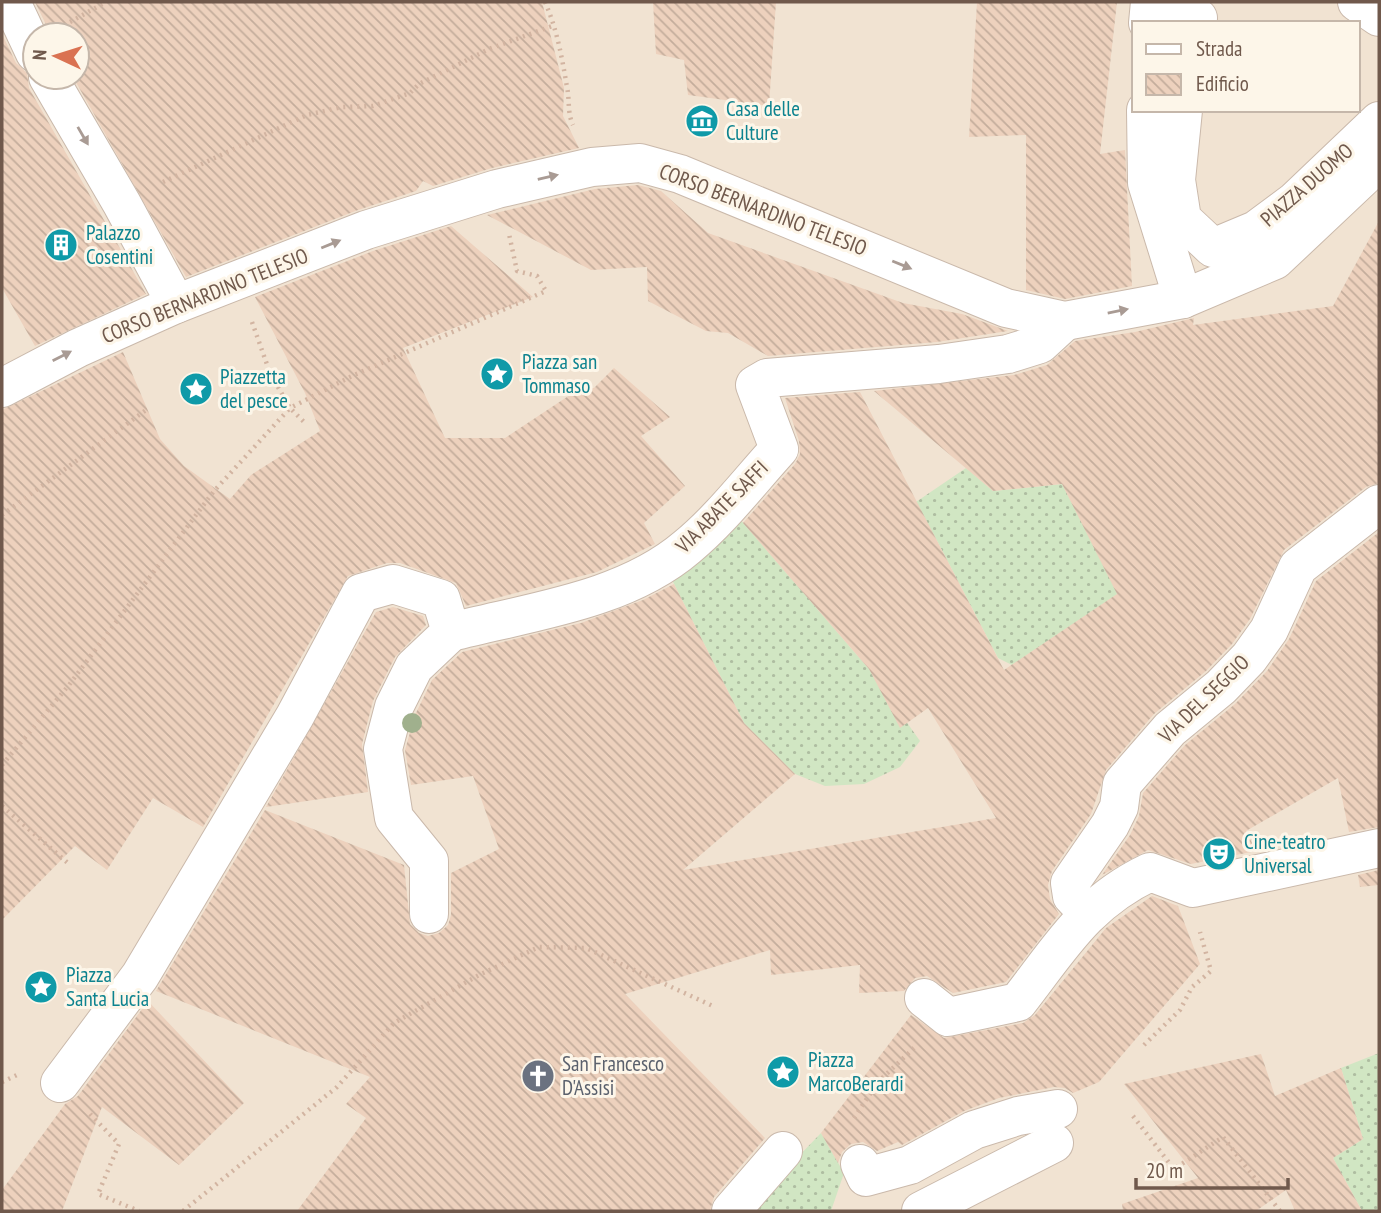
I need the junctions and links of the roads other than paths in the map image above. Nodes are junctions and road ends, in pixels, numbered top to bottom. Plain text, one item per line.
1 (11, 2) edge
2 (1150, 2) edge
3 (1181, 2) edge
4 (1357, 2) edge
5 (1379, 17) edge
6 (29, 21) edge
7 (1148, 21) edge
8 (1197, 21) edge
9 (56, 91) edge
10 (1146, 112) edge
11 (1182, 112) edge
12 (1379, 121) edge
13 (1379, 162) edge
14 (1162, 181) junction
15 (1184, 299) junction
16 (176, 304) junction
17 (1065, 321) junction
18 (2, 388) edge
19 (1379, 504) edge
20 (451, 632) junction
21 (1379, 848) edge
22 (1087, 912) junction
23 (429, 914) dead end
24 (925, 998) dead end
25 (60, 1083) road end
26 (783, 1151) dead end
27 (860, 1164) road end
28 (731, 1211) edge
29 (921, 1211) edge

1 - 6 street
2 - 7 street
3 - 8 street
4 - 5 street
9 -> 16 street
10 - 14 street
11 - 14 street, PIAZZA DUOMO
12 - 14 street, PIAZZA DUOMO
13 - 15 street, CORSO BERNARDINO TELESIO
14 - 15 street
17 -> 15 street, CORSO BERNARDINO TELESIO
16 -> 17 street, CORSO BERNARDINO TELESIO
18 -> 16 street, CORSO BERNARDINO TELESIO
17 - 20 street, VIA ABATE SAFFI
19 - 22 street, VIA DEL SEGGIO
20 - 23 street
20 - 25 street
21 - 22 street
22 - 24 street
26 - 28 street
27 - 29 street

